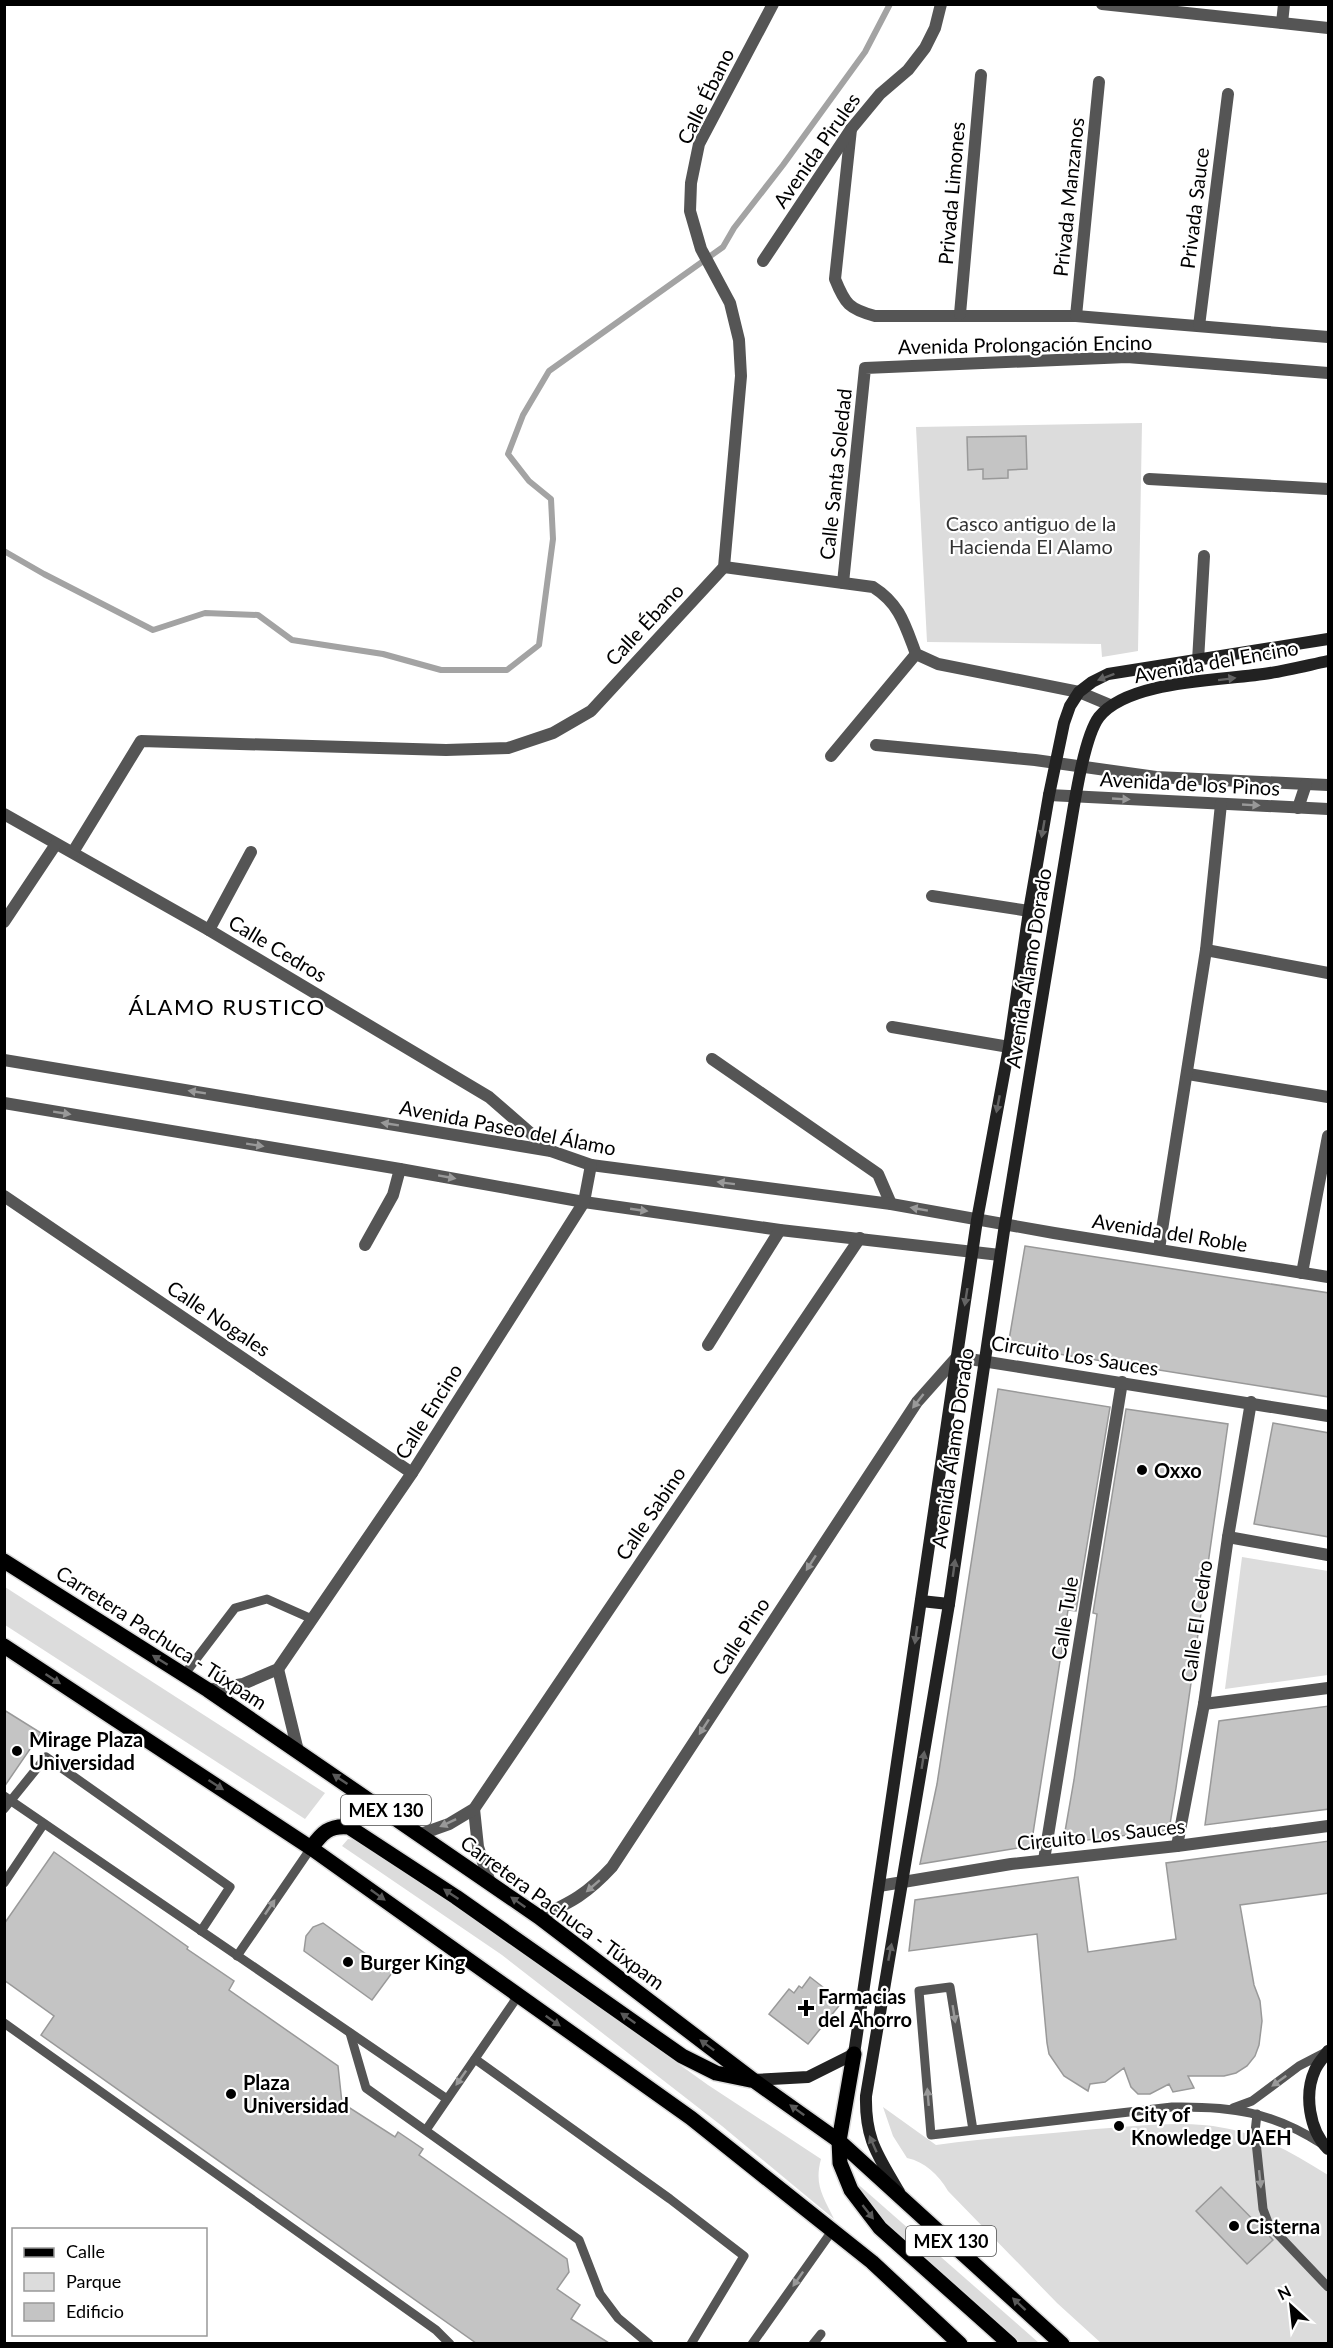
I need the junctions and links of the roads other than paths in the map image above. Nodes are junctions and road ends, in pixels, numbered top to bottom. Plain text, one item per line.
1 (772, 4) edge
2 (941, 4) edge
3 (1102, 4) edge
4 (1284, 4) edge
5 (1157, 7) edge
6 (1282, 23) junction
7 (1329, 28) edge
8 (981, 75) dead end
9 (1099, 82) dead end
10 (1228, 94) dead end
11 (851, 129) junction
12 (763, 261) dead end
13 (960, 314) junction
14 (1076, 316) junction
15 (1199, 326) junction
16 (1329, 337) edge
17 (865, 368) joint
18 (1329, 373) edge
19 (1149, 479) dead end
20 (1329, 489) edge
21 (1204, 556) dead end
22 (724, 567) junction
23 (843, 583) junction
24 (1329, 639) edge
25 (916, 654) junction
26 (1198, 660) junction
27 (1329, 661) edge
28 (1079, 692) junction
29 (1110, 705) junction
30 (876, 745) dead end
31 (831, 756) dead end
32 (1055, 763) junction
33 (1082, 767) junction
34 (1306, 784) junction
35 (1329, 785) edge
36 (1049, 795) junction
37 (1075, 797) junction
38 (1221, 804) junction
39 (1298, 808) junction
40 (1329, 809) edge
41 (4, 814) edge
42 (56, 844) junction
43 (74, 852) junction
44 (251, 852) dead end
45 (932, 896) dead end
46 (1029, 911) junction
47 (4, 922) edge
48 (209, 930) junction
49 (1206, 950) junction
50 (1329, 973) edge
51 (892, 1028) dead end
52 (1009, 1047) junction
53 (712, 1059) dead end
54 (4, 1060) edge
55 (1188, 1074) junction
56 (1329, 1097) edge
57 (4, 1103) edge
58 (1329, 1136) edge
59 (551, 1151) junction
60 (591, 1165) junction
61 (400, 1169) junction
62 (4, 1196) edge
63 (584, 1202) junction
64 (891, 1204) junction
65 (977, 1220) junction
66 (1005, 1224) junction
67 (780, 1230) junction
68 (860, 1238) junction
69 (365, 1245) dead end
70 (1159, 1249) junction
71 (973, 1252) junction
72 (1000, 1255) junction
73 (1302, 1273) junction
74 (1329, 1277) edge
75 (708, 1345) dead end
76 (957, 1357) junction
77 (983, 1361) junction
78 (1122, 1382) junction
79 (1251, 1402) junction
80 (1329, 1416) edge
81 (412, 1473) junction
82 (1228, 1536) junction
83 (1329, 1555) edge
84 (4, 1561) edge
85 (921, 1601) junction
86 (949, 1604) junction
87 (312, 1619) junction
88 (4, 1646) edge
89 (278, 1669) junction
90 (184, 1675) junction
91 (1329, 1688) edge
92 (208, 1690) junction
93 (1204, 1704) junction
94 (298, 1751) junction
95 (8, 1798) edge
96 (4, 1809) edge
97 (474, 1809) junction
98 (43, 1824) junction
99 (1329, 1826) edge
100 (421, 1834) junction
101 (1177, 1846) junction
102 (311, 1848) junction
103 (1044, 1860) junction
104 (904, 1880) junction
105 (4, 1883) edge
106 (490, 1883) junction
107 (879, 1886) junction
108 (539, 1917) junction
109 (201, 1931) junction
110 (237, 1956) junction
111 (518, 1996) junction
112 (4, 2023) edge
113 (350, 2033) junction
114 (1328, 2051) edge
115 (854, 2054) junction
116 (475, 2059) junction
117 (753, 2080) junction
118 (447, 2100) junction
119 (1229, 2109) junction
120 (1257, 2114) junction
121 (426, 2130) junction
122 (973, 2130) junction
123 (839, 2141) junction
124 (1327, 2148) edge
125 (901, 2196) junction
126 (832, 2231) junction
127 (1329, 2287) edge
128 (822, 2334) dead end
129 (953, 2341) edge
130 (450, 2343) edge
131 (649, 2343) edge
132 (691, 2343) edge
133 (752, 2343) edge
134 (813, 2343) edge
135 (1010, 2343) edge
136 (1062, 2343) edge

1 - 22 street, Calle Ébano
2 - 11 street, Avenida Pirules
3 - 5 street
4 - 6 street
5 - 6 street
6 - 7 street
8 - 13 street, Privada Limones
9 - 14 street, Privada Manzanos
10 - 15 street, Privada Sauce
11 - 12 street, Avenida Pirules
11 - 13 street
13 - 14 street
14 - 15 street
15 - 16 street
17 - 18 street, Avenida Prolongación Encino
17 - 23 street, Calle Santa Soledad
19 - 20 street
21 - 26 street
22 - 23 street
22 - 43 street, Calle Ébano
23 - 25 street
24 - 26 street, Avenida del Encino
25 - 28 street
25 - 31 street
26 -> 28 street, Avenida del Encino
29 -> 27 street, Avenida del Encino
28 - 29 street
28 - 32 street, Avenida Álamo Dorado
29 - 33 street, Avenida Álamo Dorado
30 - 32 street, Avenida de los Pinos
32 - 33 street, Avenida de los Pinos
32 - 36 street, Avenida Álamo Dorado
33 - 34 street, Avenida de los Pinos
33 - 37 street, Avenida Álamo Dorado
34 - 35 street, Avenida de los Pinos
34 - 39 street
36 - 37 street, Avenida de los Pinos
36 -> 46 street, Avenida Álamo Dorado
37 -> 38 street, Avenida de los Pinos
37 - 66 street, Avenida Álamo Dorado
38 -> 39 street, Avenida de los Pinos
38 - 49 street
39 - 40 street, Avenida de los Pinos
41 - 42 street, Calle Cedros
42 - 43 street, Calle Cedros
42 - 47 street
43 - 48 street, Calle Cedros
44 - 48 street
45 - 46 street
46 - 52 street, Avenida Álamo Dorado
48 - 59 street, Calle Cedros
49 - 50 street
49 - 55 street
51 - 52 street
52 -> 65 street, Avenida Álamo Dorado
53 - 64 street
59 -> 54 street, Avenida Paseo del Álamo
55 - 56 street
55 - 70 street
57 -> 61 street
58 - 73 street
59 - 60 street, Avenida Paseo del Álamo
60 - 63 street, Calle Encino
64 -> 60 street, Avenida Paseo del Álamo
61 -> 63 street
61 - 69 street
62 - 81 street, Calle Nogales
63 -> 67 street
63 - 81 street, Calle Encino
65 -> 64 street, Avenida Paseo del Álamo
65 - 66 street, Avenida Paseo del Álamo
65 - 71 street, Avenida Álamo Dorado
66 - 70 street, Avenida del Roble
66 - 72 street, Avenida Álamo Dorado
67 - 68 street
67 - 75 street
68 - 71 street
68 - 97 street, Calle Sabino
70 - 73 street, Avenida del Roble
71 - 72 street
71 -> 76 street, Avenida Álamo Dorado
72 - 77 street, Avenida Álamo Dorado
73 - 74 street, Avenida del Roble
76 - 77 street, Circuito Los Sauces
76 - 85 street, Avenida Álamo Dorado
76 -> 108 street, Calle Pino
77 - 78 street, Circuito Los Sauces
86 -> 77 street, Avenida Álamo Dorado
78 - 79 street, Circuito Los Sauces
78 - 103 street, Calle Tule
79 - 80 street, Circuito Los Sauces
79 - 82 street, Calle El Cedro
81 - 87 street, Calle Encino
82 - 83 street
82 - 93 street, Calle El Cedro
90 -> 84 main road, Carretera Pachuca - Túxpam / MEX 130
85 - 86 street
85 -> 107 street, Avenida Álamo Dorado
104 -> 86 street, Avenida Álamo Dorado
87 - 89 street, Calle Encino
87 - 90 lane
88 -> 102 main road, MEX 130
89 - 92 street
89 - 94 street
90 - 92 main road, Carretera Pachuca - Túxpam / MEX 130
91 - 93 street
92 - 94 main road, Carretera Pachuca - Túxpam / MEX 130
93 - 101 street, Calle El Cedro
100 -> 94 main road, Carretera Pachuca - Túxpam / MEX 130
95 - 96 lane
95 - 98 lane
95 - 109 lane
97 -> 100 street, Calle Sabino
97 - 106 street
98 - 105 lane
98 - 109 lane
99 - 101 street, Circuito Los Sauces
100 - 106 main road, Carretera Pachuca - Túxpam / MEX 130
101 - 103 street, Circuito Los Sauces
110 -> 102 lane
102 -> 111 main road, MEX 130
117 -> 102 main road
103 - 104 street, Circuito Los Sauces
104 - 107 street, Circuito Los Sauces
125 -> 104 street, Avenida Álamo Dorado
108 -> 106 main road, Carretera Pachuca - Túxpam / MEX 130
107 - 115 street, Avenida Álamo Dorado
117 -> 108 main road, Carretera Pachuca - Túxpam / MEX 130
109 - 110 lane
110 - 113 lane
111 - 116 lane
111 -> 126 main road, MEX 130
112 - 130 lane
113 - 118 lane
113 - 121 lane
114 -> 119 lane
114 - 124 street
115 - 117 street
115 - 123 main road
116 -> 118 lane
116 - 132 lane
123 -> 117 main road, Carretera Pachuca - Túxpam / MEX 130
118 - 121 lane
119 - 120 lane
119 - 122 lane
120 - 124 lane
120 -> 127 lane
121 - 131 lane
122 -> 122 lane
123 - 125 main road, Carretera Pachuca - Túxpam / MEX 130
123 -> 135 main road
136 -> 125 main road, Carretera Pachuca - Túxpam / MEX 130
126 - 129 main road, MEX 130
126 -> 133 lane
128 - 134 lane

